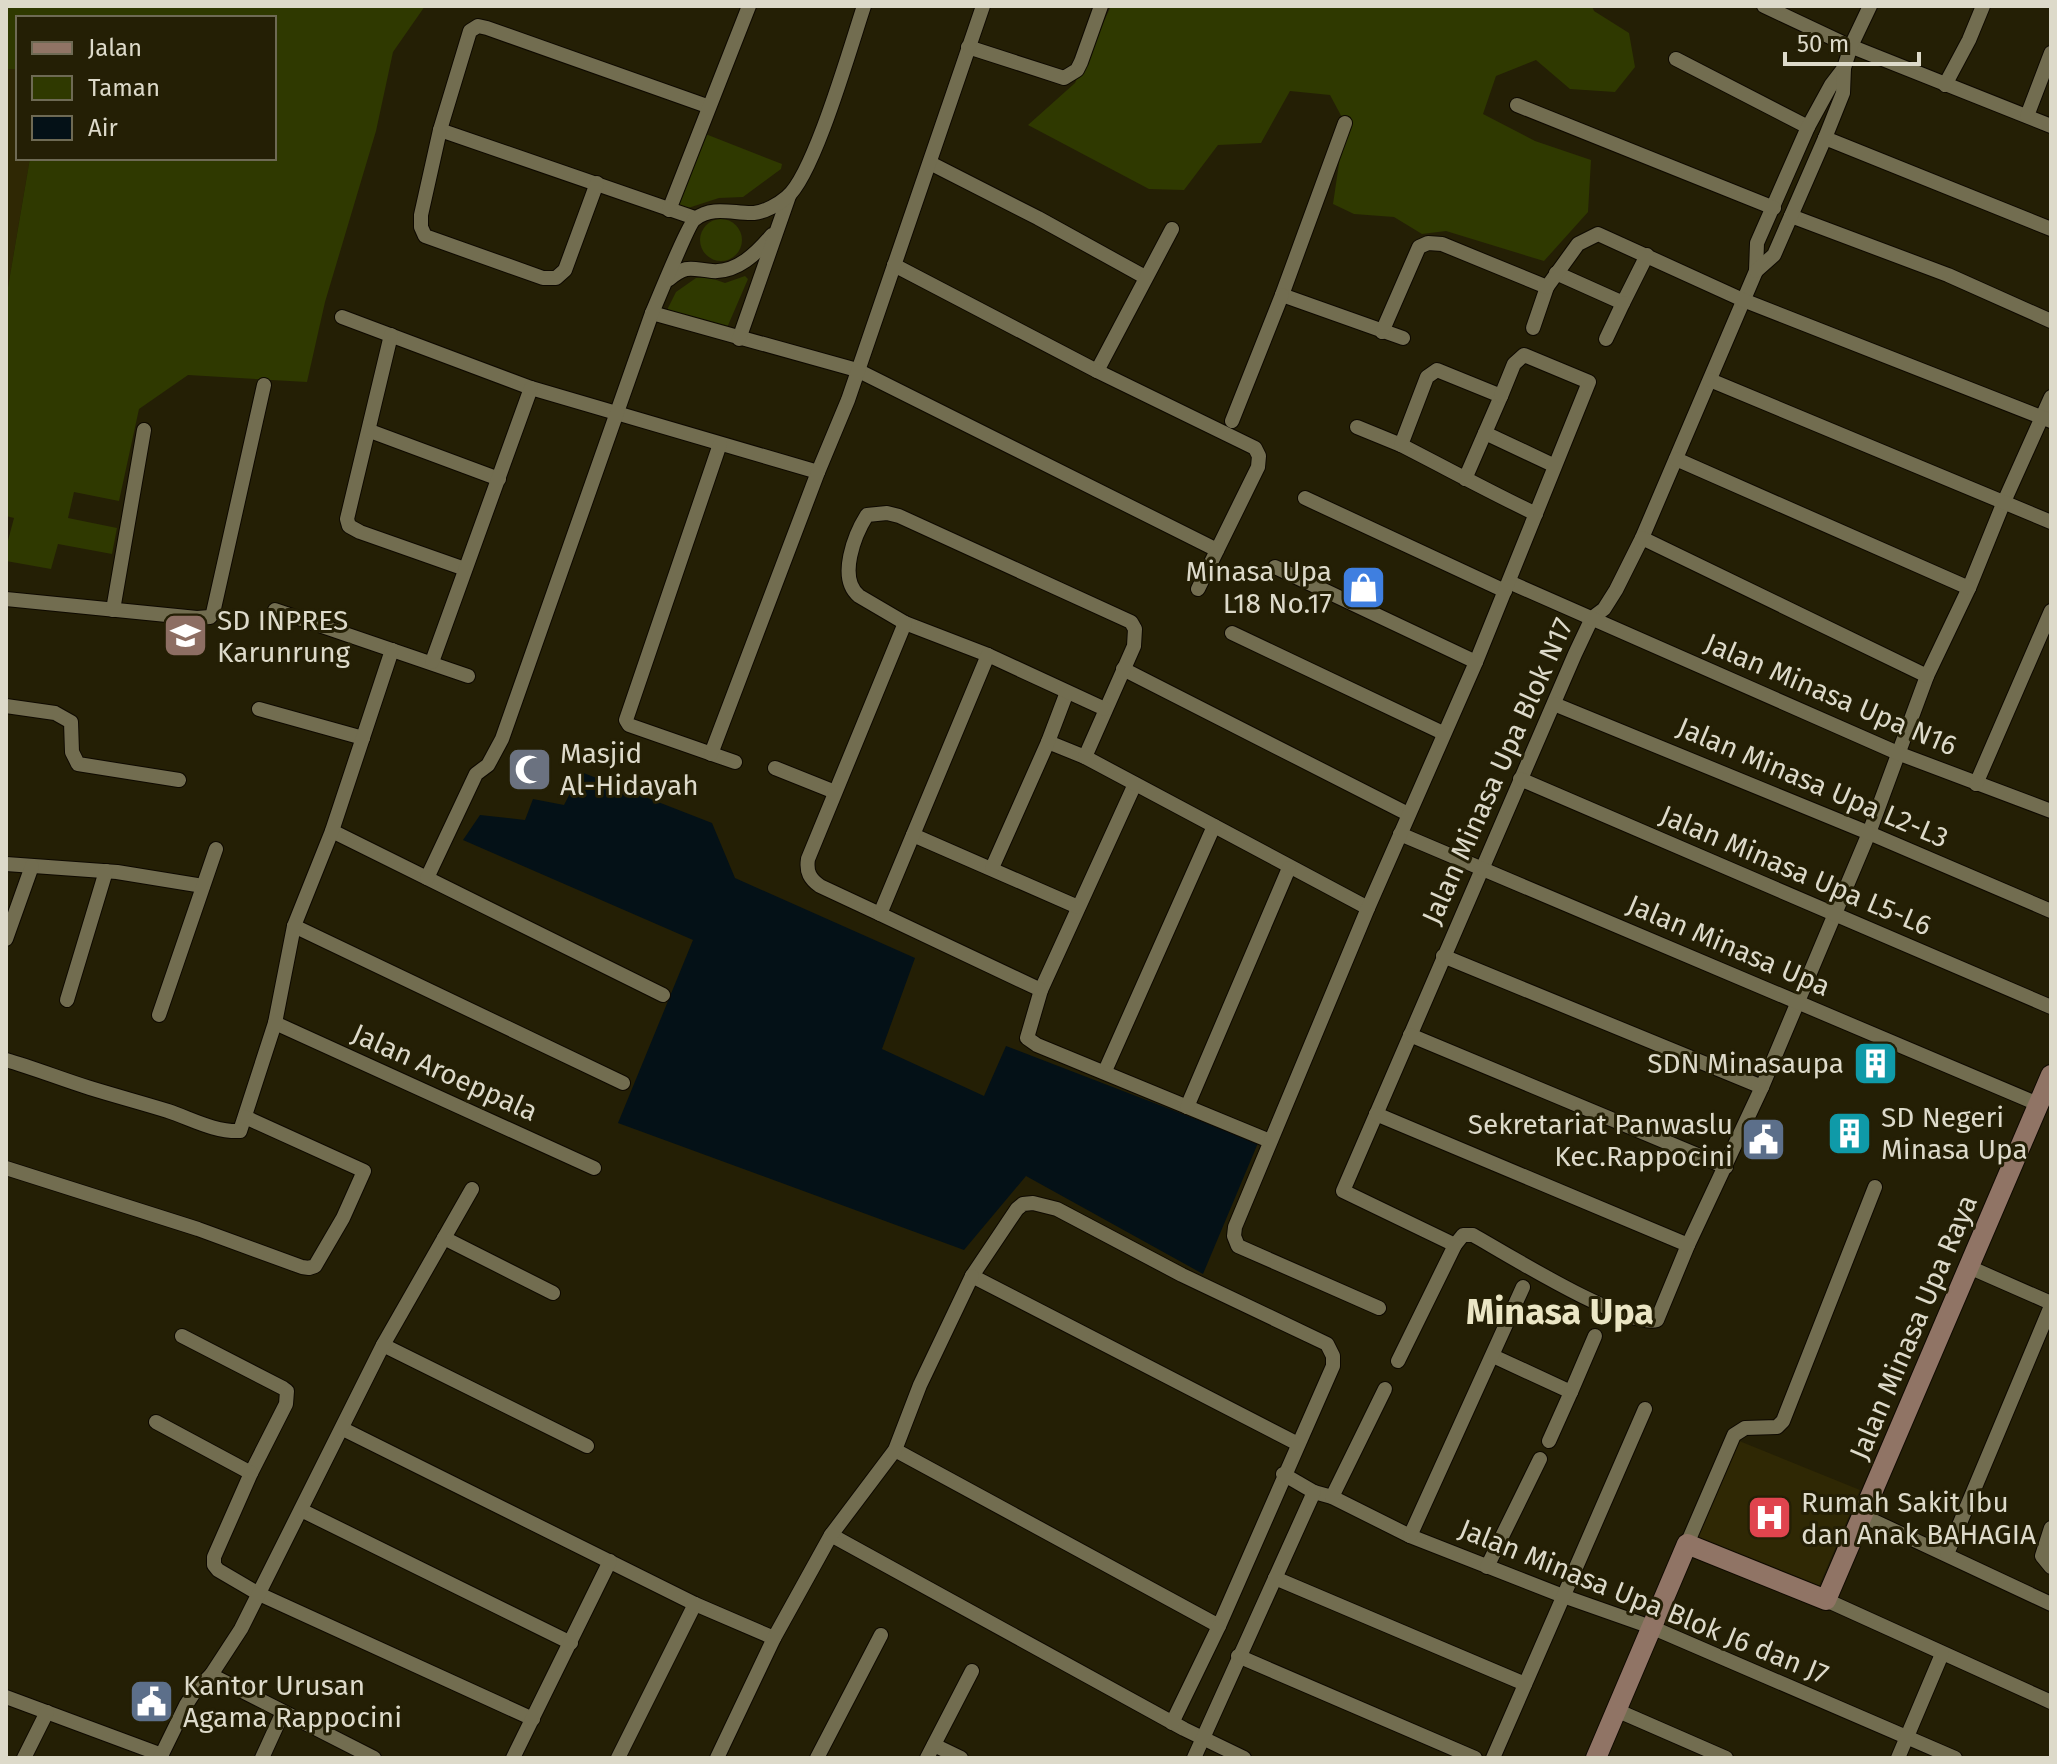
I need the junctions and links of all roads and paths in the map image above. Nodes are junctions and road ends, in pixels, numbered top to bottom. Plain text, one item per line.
1 (749, 6) edge
2 (864, 6) edge
3 (983, 6) edge
4 (1101, 6) edge
5 (1764, 6) edge
6 (1870, 6) edge
7 (1983, 6) edge
8 (1851, 46) junction
9 (968, 47) junction
10 (2051, 53) edge
11 (1676, 59) dead end
12 (1844, 68) junction
13 (1945, 85) junction
14 (1517, 105) dead end
15 (707, 106) junction
16 (2027, 116) junction
17 (1345, 123) dead end
18 (2051, 126) edge
19 (1808, 127) junction
20 (440, 130) junction
21 (1825, 138) junction
22 (930, 163) junction
23 (597, 183) junction
24 (789, 196) junction
25 (1774, 208) junction
26 (669, 210) junction
27 (1791, 216) junction
28 (695, 218) junction
29 (778, 228) junction
30 (1172, 229) dead end
31 (2051, 229) edge
32 (1647, 255) junction
33 (894, 265) junction
34 (1756, 271) junction
35 (1556, 273) junction
36 (1145, 277) junction
37 (666, 282) junction
38 (1547, 287) junction
39 (1282, 295) junction
40 (1743, 300) junction
41 (1623, 303) junction
42 (652, 313) junction
43 (342, 317) dead end
44 (2051, 321) edge
45 (1533, 328) dead end
46 (1382, 332) junction
47 (391, 335) junction
48 (1403, 338) dead end
49 (739, 339) junction
50 (1606, 339) dead end
51 (857, 370) junction
52 (1097, 371) junction
53 (1710, 380) junction
54 (264, 385) dead end
55 (531, 388) junction
56 (1501, 396) junction
57 (2051, 397) edge
58 (616, 413) junction
59 (2047, 420) edge
60 (1232, 421) dead end
61 (1357, 427) dead end
62 (144, 430) dead end
63 (370, 431) junction
64 (1485, 433) junction
65 (720, 444) junction
66 (1401, 445) junction
67 (1676, 459) junction
68 (1553, 465) junction
69 (818, 472) junction
70 (499, 479) junction
71 (1465, 479) junction
72 (1305, 498) dead end
73 (2003, 504) junction
74 (1536, 514) junction
75 (2051, 522) edge
76 (1642, 538) junction
77 (1217, 550) junction
78 (1275, 567) dead end
79 (465, 569) junction
80 (1507, 587) junction
81 (1969, 588) junction
82 (1198, 589) dead end
83 (6, 599) edge
84 (113, 610) junction
85 (275, 610) dead end
86 (2051, 611) edge
87 (1592, 618) junction
88 (905, 623) junction
89 (1232, 633) dead end
90 (392, 650) junction
91 (988, 655) junction
92 (432, 662) junction
93 (1476, 662) junction
94 (1123, 669) junction
95 (468, 676) dead end
96 (1927, 676) junction
97 (1067, 692) junction
98 (1554, 704) junction
99 (6, 706) edge
100 (259, 709) dead end
101 (1105, 709) junction
102 (1443, 733) junction
103 (363, 738) junction
104 (1048, 742) junction
105 (711, 754) junction
106 (1900, 754) junction
107 (1085, 757) junction
108 (735, 762) dead end
109 (775, 768) dead end
110 (1520, 779) junction
111 (179, 780) dead end
112 (1135, 784) junction
113 (1976, 784) junction
114 (835, 792) junction
115 (2051, 811) edge
116 (1408, 814) junction
117 (1214, 826) junction
118 (332, 831) junction
119 (1869, 833) junction
120 (1400, 834) junction
121 (913, 835) junction
122 (216, 849) dead end
123 (6, 864) edge
124 (32, 866) junction
125 (992, 868) junction
126 (1289, 868) junction
127 (1482, 868) junction
128 (106, 871) junction
129 (427, 878) junction
130 (203, 886) junction
131 (1078, 907) junction
132 (1368, 908) junction
133 (2051, 911) edge
134 (880, 914) junction
135 (1833, 915) junction
136 (294, 926) junction
137 (6, 939) edge
138 (1443, 956) junction
139 (1041, 990) junction
140 (663, 995) dead end
141 (67, 1000) dead end
142 (1797, 1002) junction
143 (2051, 1007) edge
144 (159, 1015) dead end
145 (275, 1023) junction
146 (1410, 1035) junction
147 (6, 1060) edge
148 (1105, 1071) junction
149 (2051, 1075) edge
150 (623, 1083) dead end
151 (1762, 1087) junction
152 (2038, 1104) junction
153 (1187, 1107) junction
154 (1376, 1114) junction
155 (243, 1124) junction
156 (1270, 1141) junction
157 (1726, 1167) junction
158 (6, 1168) edge
159 (594, 1168) dead end
160 (1875, 1187) dead end
161 (472, 1189) dead end
162 (444, 1238) junction
163 (1455, 1245) junction
164 (1688, 1245) junction
165 (1969, 1267) junction
166 (972, 1276) junction
167 (1523, 1287) dead end
168 (553, 1293) dead end
169 (2051, 1304) edge
170 (1379, 1308) dead end
171 (2047, 1326) edge
172 (182, 1336) dead end
173 (1595, 1336) dead end
174 (383, 1345) junction
175 (1493, 1356) junction
176 (1398, 1361) dead end
177 (1385, 1389) dead end
178 (1564, 1389) junction
179 (1645, 1409) dead end
180 (156, 1422) dead end
181 (343, 1429) junction
182 (1549, 1441) dead end
183 (1298, 1444) junction
184 (587, 1446) dead end
185 (895, 1450) junction
186 (1540, 1459) dead end
187 (251, 1473) junction
188 (1283, 1474) junction
189 (1314, 1492) junction
190 (1332, 1497) junction
191 (301, 1510) junction
192 (1863, 1516) junction
193 (2051, 1528) edge
194 (831, 1535) junction
195 (1410, 1536) junction
196 (1687, 1544) junction
197 (1947, 1554) junction
198 (610, 1561) junction
199 (1487, 1567) junction
200 (2051, 1567) edge
201 (1275, 1578) junction
202 (259, 1594) junction
203 (1563, 1596) junction
204 (1826, 1600) junction
205 (695, 1604) junction
206 (2051, 1604) edge
207 (1219, 1626) junction
208 (1651, 1627) junction
209 (881, 1635) dead end
210 (774, 1638) junction
211 (571, 1643) junction
212 (1942, 1654) junction
213 (1238, 1656) junction
214 (972, 1671) dead end
215 (211, 1675) junction
216 (1525, 1684) junction
217 (6, 1697) edge
218 (2051, 1702) edge
219 (1616, 1710) junction
220 (47, 1712) junction
221 (283, 1712) junction
222 (533, 1719) junction
223 (1172, 1723) junction
224 (1908, 1736) junction
225 (1202, 1739) junction
226 (930, 1752) edge
227 (161, 1756) edge
228 (24, 1758) edge
229 (262, 1758) edge
230 (374, 1758) edge
231 (513, 1758) edge
232 (618, 1758) edge
233 (717, 1758) edge
234 (817, 1758) edge
235 (961, 1758) edge
236 (1194, 1758) edge
237 (1244, 1758) edge
238 (1475, 1758) edge
239 (1493, 1758) edge
240 (1596, 1758) edge
241 (1726, 1758) edge
242 (1898, 1758) edge
243 (1955, 1758) edge

1 - 15 street
2 - 24 street
3 - 9 street
4 - 9 street
5 - 8 street
6 - 8 street
7 - 13 street
8 - 12 street
8 - 13 street
9 - 22 street
10 - 16 street
11 - 19 street
12 - 19 street
12 - 21 street
13 - 16 street
14 - 25 street
15 - 20 street
15 - 26 street
16 - 18 street
17 - 39 street
19 - 25 street
20 - 23 street
20 - 23 street
21 - 27 street
21 - 31 street
22 - 33 street
22 - 36 street
23 - 26 street
24 - 28 street
24 - 29 street
25 - 34 street
26 - 28 street
27 - 34 street
27 - 44 street
28 - 37 street
29 - 37 street
29 - 49 street
30 - 36 street
32 - 35 street
32 - 40 street
32 - 41 street
33 - 51 street
33 - 52 street
34 - 40 street, Jalan Minasa Upa Blok N17
35 - 38 street
35 - 41 street
36 - 52 street
37 - 42 street
38 - 45 street
38 - 46 street
39 - 46 street
39 - 60 street
40 - 53 street, Jalan Minasa Upa Blok N17
40 - 59 street
41 - 50 street
42 - 49 street
42 - 58 street
43 - 47 street
46 - 48 street
47 - 55 street
47 - 63 street
49 - 51 street
51 - 69 street
51 - 77 street
52 - 77 street
53 - 67 street, Jalan Minasa Upa Blok N17
53 - 73 street
54 - 84 street
55 - 58 street
55 - 70 street
56 - 64 street
56 - 66 street
56 - 68 street
57 - 59 street
58 - 65 street
58 - 129 street
59 - 73 street
61 - 66 street
62 - 84 street
63 - 70 street
63 - 79 street
64 - 68 street
64 - 71 street
65 - 69 street
65 - 105 street
66 - 71 street
67 - 76 street, Jalan Minasa Upa Blok N17
67 - 81 street
68 - 74 street
69 - 105 street
70 - 79 street
71 - 74 street
72 - 80 street, Jalan Minasa Upa N16
73 - 75 street
73 - 81 street
74 - 80 street
76 - 87 street, Jalan Minasa Upa Blok N17
76 - 96 street
77 - 82 street
78 - 93 street
79 - 92 street
80 - 87 street, Jalan Minasa Upa N16
80 - 93 street
81 - 96 street
83 - 84 street
85 - 90 street
86 - 113 street
87 - 98 street, Jalan Minasa Upa Blok N17
87 - 106 street, Jalan Minasa Upa N16
88 - 91 street
88 - 94 street
88 - 114 street
89 - 102 street
90 - 92 street
90 - 103 street
91 - 97 street
91 - 121 street
92 - 95 street
93 - 102 street
94 - 101 street
94 - 116 street
96 - 106 street
97 - 101 street
97 - 104 street
98 - 110 street, Jalan Minasa Upa Blok N17
98 - 119 street, Jalan Minasa Upa L2-L3
99 - 111 street
100 - 103 street
101 - 107 street
102 - 116 street
103 - 118 street
104 - 107 street
104 - 125 street
105 - 108 street
106 - 113 street, Jalan Minasa Upa N16
106 - 119 street
107 - 112 street
109 - 114 street
110 - 127 street, Jalan Minasa Upa Blok N17
110 - 135 street, Jalan Minasa Upa L5-L6
112 - 117 street
112 - 131 street
113 - 115 street, Jalan Minasa Upa N16
114 - 134 street
116 - 120 street
117 - 126 street
117 - 148 street
118 - 129 street
118 - 136 street
119 - 133 street, Jalan Minasa Upa L2-L3
119 - 135 street
120 - 127 street, Jalan Minasa Upa
120 - 132 street
121 - 125 street
121 - 134 street
122 - 130 street
123 - 124 street
124 - 128 street
124 - 137 street
125 - 131 street
126 - 132 street
126 - 153 street
127 - 138 street, Jalan Minasa Upa Blok N17
127 - 142 street, Jalan Minasa Upa
128 - 130 street
128 - 141 street
129 - 140 street
130 - 144 street
131 - 139 street
132 - 156 street
134 - 139 street
135 - 142 street
135 - 143 street, Jalan Minasa Upa L5-L6
136 - 145 street
136 - 150 street
138 - 146 street, Jalan Minasa Upa Blok N17
138 - 151 street
139 - 148 street
142 - 151 street
142 - 152 street, Jalan Minasa Upa
145 - 155 street
145 - 159 street, Jalan Aroeppala
146 - 154 street, Jalan Minasa Upa Blok N17
146 - 157 street
147 - 155 street
148 - 153 street
149 - 152 street, Jalan Minasa Upa Raya
151 - 157 street
152 - 165 street, Jalan Minasa Upa Raya
153 - 156 street
154 - 163 street, Jalan Minasa Upa Blok N17
154 - 164 street
155 - 158 street
156 - 170 street
157 - 164 street
160 - 196 street
161 - 162 street
162 - 168 street
162 - 174 street
163 - 164 street
163 - 176 street
165 - 169 street
165 - 192 street, Jalan Minasa Upa Raya
166 - 183 street
166 - 183 street
166 - 185 street
167 - 175 street
169 - 171 street
171 - 197 street
172 - 187 street
173 - 178 street
174 - 181 street
174 - 184 street
175 - 178 street
175 - 195 street
177 - 190 street
178 - 182 street
179 - 203 street
180 - 187 street
181 - 191 street
181 - 198 street
183 - 188 street
185 - 194 street
185 - 207 street
186 - 199 street
187 - 202 street
188 - 189 street, Jalan Minasa Upa Blok J6 dan J7
188 - 207 street
189 - 190 street, Jalan Minasa Upa Blok J6 dan J7
189 - 201 street
190 - 195 street, Jalan Minasa Upa Blok J6 dan J7
191 - 202 street
191 - 211 street
192 - 197 street
192 - 204 street, Jalan Minasa Upa Raya
193 - 200 street
194 - 210 street
194 - 223 street
195 - 199 street, Jalan Minasa Upa Blok J6 dan J7
196 - 204 street
196 - 208 street
197 - 206 street
198 - 205 street
198 - 211 street
199 - 203 street, Jalan Minasa Upa Blok J6 dan J7
201 - 213 street
201 - 216 street
202 - 215 street
202 - 222 street
203 - 208 street, Jalan Minasa Upa Blok J6 dan J7
203 - 216 street
204 - 212 street
205 - 210 street
205 - 232 street
207 - 223 street
208 - 219 street
208 - 224 street, Jalan Minasa Upa Blok J6 dan J7
209 - 234 street
210 - 233 street
211 - 222 street
212 - 218 street
212 - 224 street
213 - 225 street
213 - 238 street
214 - 226 street
215 - 221 street
215 - 227 street
216 - 239 street
217 - 220 street
219 - 240 street
219 - 241 street
220 - 227 street
220 - 228 street
221 - 229 street
221 - 230 street
222 - 231 street
223 - 225 street
224 - 242 street
224 - 243 street, Jalan Minasa Upa Blok J6 dan J7
225 - 236 street
225 - 237 street
226 - 235 street

